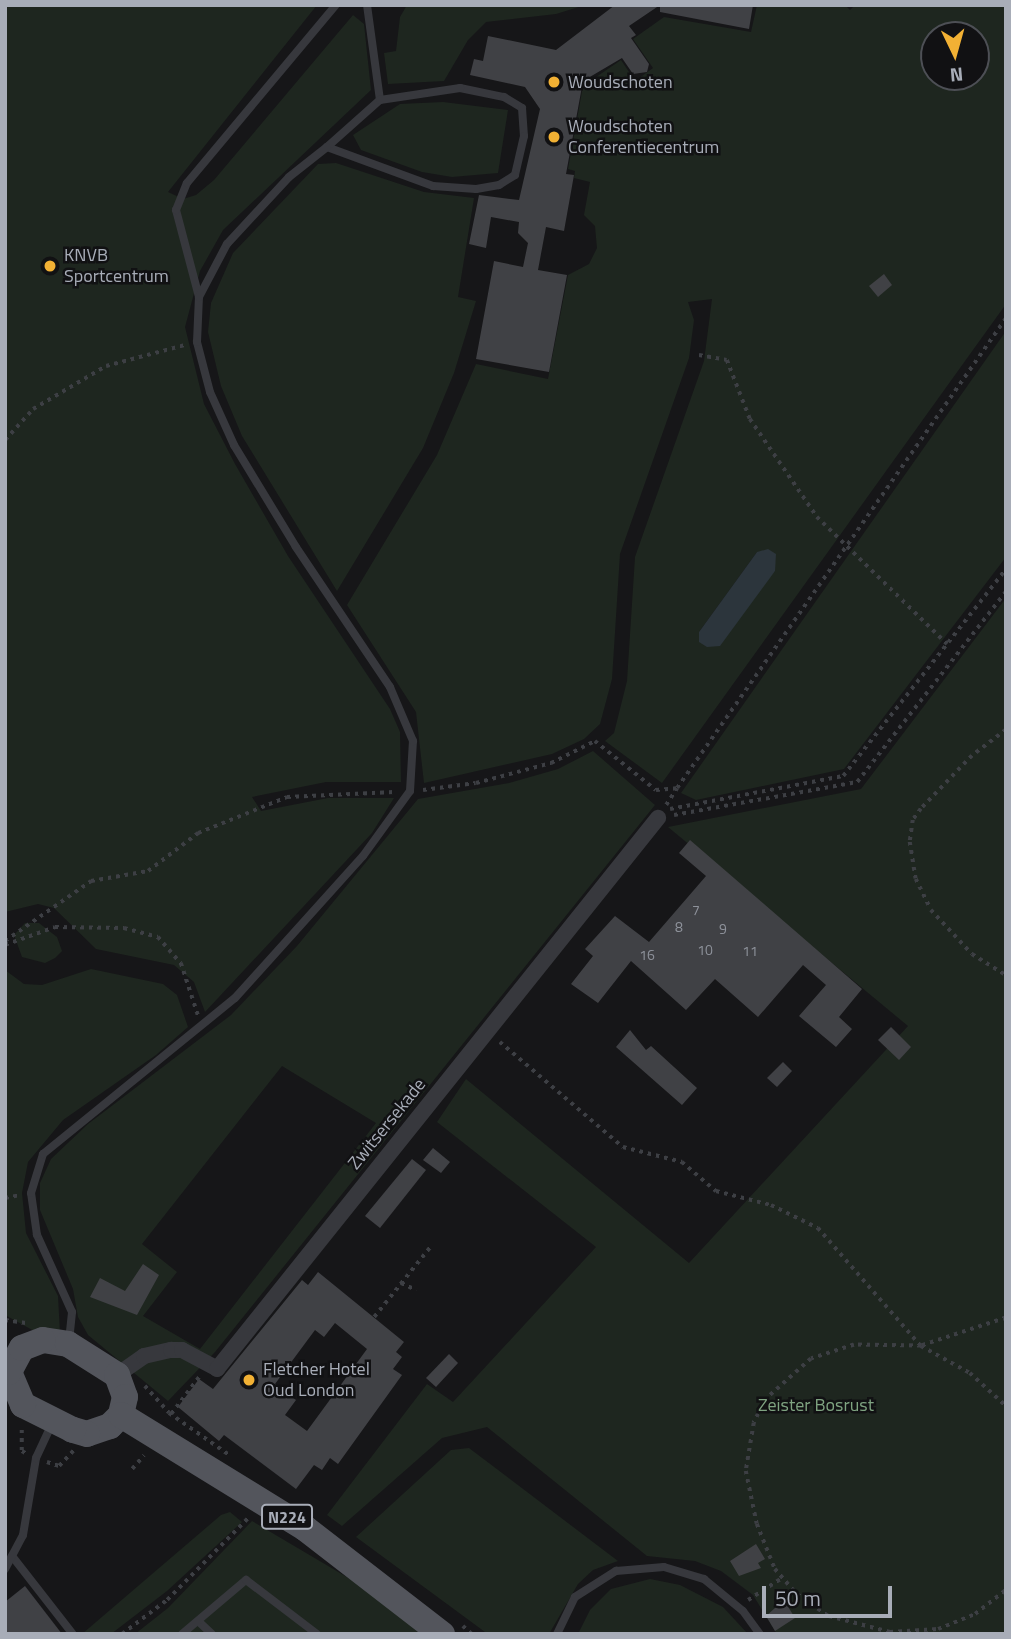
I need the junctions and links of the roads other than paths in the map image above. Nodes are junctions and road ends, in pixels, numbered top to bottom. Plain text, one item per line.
1 (336, 5) edge
2 (369, 6) edge
3 (380, 100) junction
4 (327, 147) junction
5 (199, 297) junction
6 (658, 818) road end
7 (68, 1344) junction
8 (10, 1356) edge
9 (123, 1371) junction
10 (121, 1415) junction
11 (54, 1421) junction
12 (12, 1556) junction
13 (5, 1569) edge
14 (198, 1621) junction
15 (72, 1633) edge
16 (182, 1634) edge
17 (212, 1634) edge
18 (317, 1634) edge
19 (442, 1634) edge
20 (557, 1634) edge
21 (760, 1634) edge

1 - 5 lane
2 - 3 lane
3 - 4 lane
3 - 4 lane
4 - 5 lane
5 - 7 lane
6 - 9 street, Zwitsersekade
7 - 8 main road
7 - 9 main road
8 - 11 main road
9 - 10 main road
10 - 11 main road
10 - 19 main road, N224
11 - 12 lane
12 - 13 lane
12 - 15 lane
14 - 16 lane
14 - 17 lane
14 - 18 lane
20 - 21 lane

